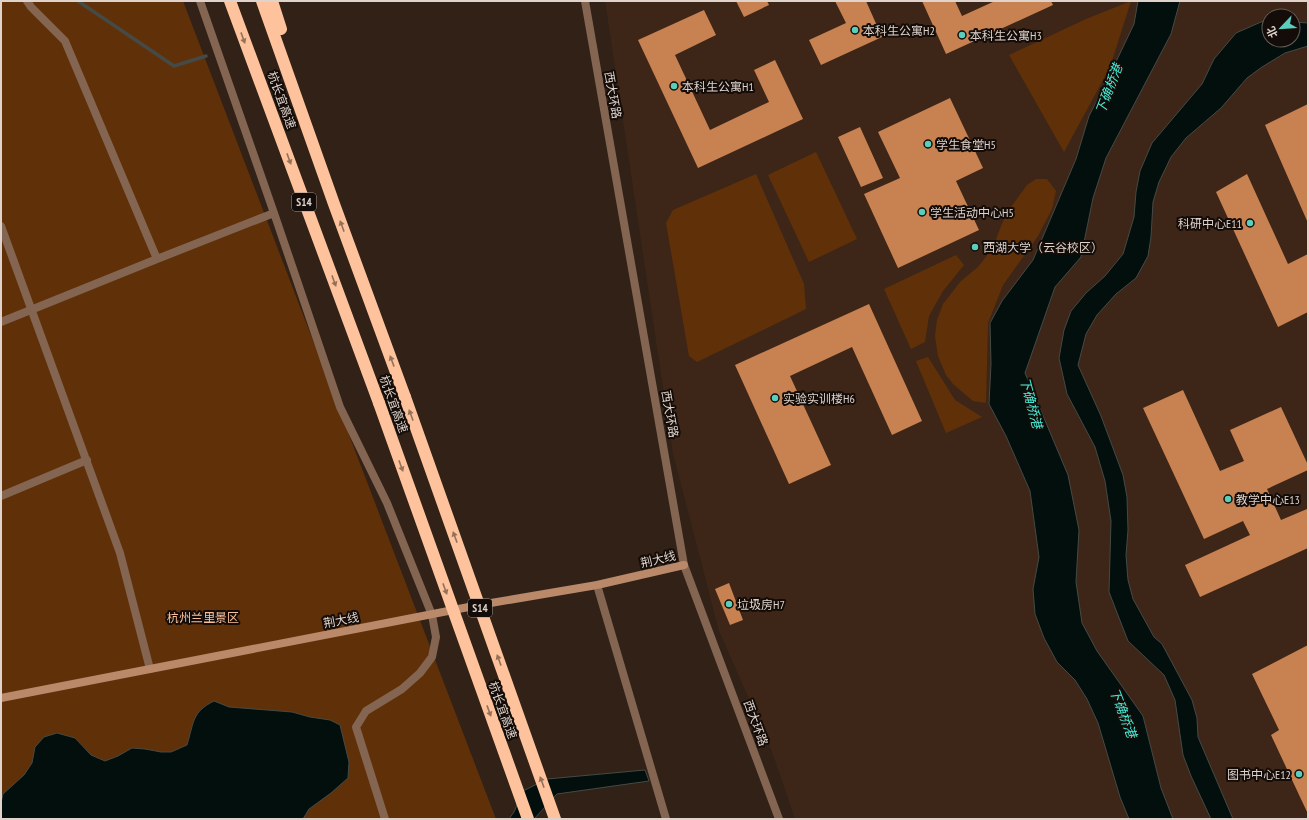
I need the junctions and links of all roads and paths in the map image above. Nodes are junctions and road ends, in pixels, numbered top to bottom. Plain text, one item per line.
1 (27, 1) edge
2 (200, 1) edge
3 (230, 1) edge
4 (262, 1) edge
5 (272, 1) edge
6 (585, 1) edge
7 (334, 204) junction
8 (274, 213) junction
9 (1, 226) edge
10 (157, 259) junction
11 (32, 310) junction
12 (1, 322) edge
13 (87, 460) junction
14 (1, 496) edge
15 (684, 565) junction
16 (597, 585) junction
17 (432, 615) junction
18 (150, 669) junction
19 (1, 698) edge
20 (385, 819) edge
21 (528, 819) edge
22 (555, 819) edge
23 (666, 819) edge
24 (779, 819) edge

1 - 10 street
2 - 8 street
3 -> 21 highway, 杭长宜高速 / S14, bridge
4 - 7 highway, 杭长宜高速 / S14
5 - 7 highway
6 - 15 street, 西大环路
22 -> 7 highway, 杭长宜高速 / S14, bridge
8 - 10 street
8 - 17 street
9 - 11 street
10 - 11 street
11 - 12 street
11 - 13 street
13 - 14 street
13 - 18 street
15 - 16 street, 荆大线
15 - 24 street, 西大环路
16 - 17 street, 荆大线
16 - 23 street
17 - 18 street, 荆大线
17 - 20 street
18 - 19 street, 荆大线

